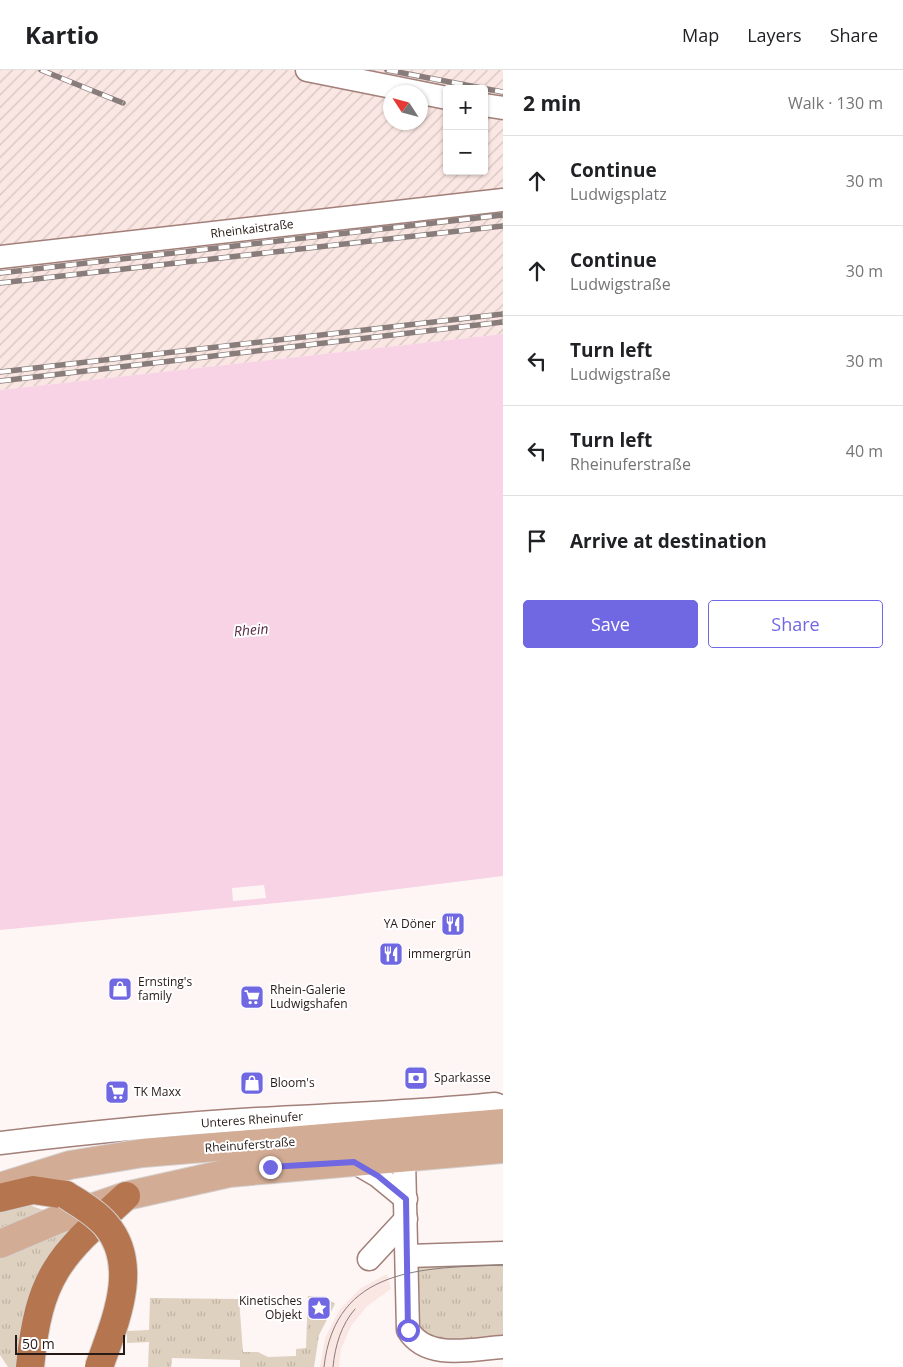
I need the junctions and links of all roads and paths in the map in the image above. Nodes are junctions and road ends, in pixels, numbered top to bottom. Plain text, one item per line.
1 (307, 70) edge
2 (443, 97) edge
3 (488, 106) edge
4 (503, 108) edge
5 (503, 200) edge
6 (0, 257) edge
7 (503, 1108) edge
8 (503, 1123) edge
9 (503, 1136) edge
10 (0, 1143) edge
11 (503, 1149) edge
12 (404, 1159) junction
13 (354, 1162) junction
14 (0, 1187) edge
15 (126, 1196) junction
16 (0, 1198) edge
17 (406, 1209) junction
18 (0, 1244) edge
19 (503, 1252) edge
20 (408, 1256) junction
21 (369, 1259) dead end
22 (503, 1347) edge
23 (30, 1367) edge
24 (99, 1367) edge

1 - 2 street
3 - 4 street
5 - 6 street, Rheinkaistraße
7 - 10 street, Unteres Rheinufer
8 - 14 main road, Rheinuferstraße
9 - 12 street
11 - 12 main road, Rheinuferstraße
12 - 13 main road, Rheinuferstraße
12 - 17 street
13 - 15 main road, Rheinuferstraße
13 - 17 street
15 - 18 main road, Rheinuferstraße
15 - 23 highway
16 - 24 highway, bridge
17 - 20 street
17 - 21 street
19 - 20 street
20 - 22 street

